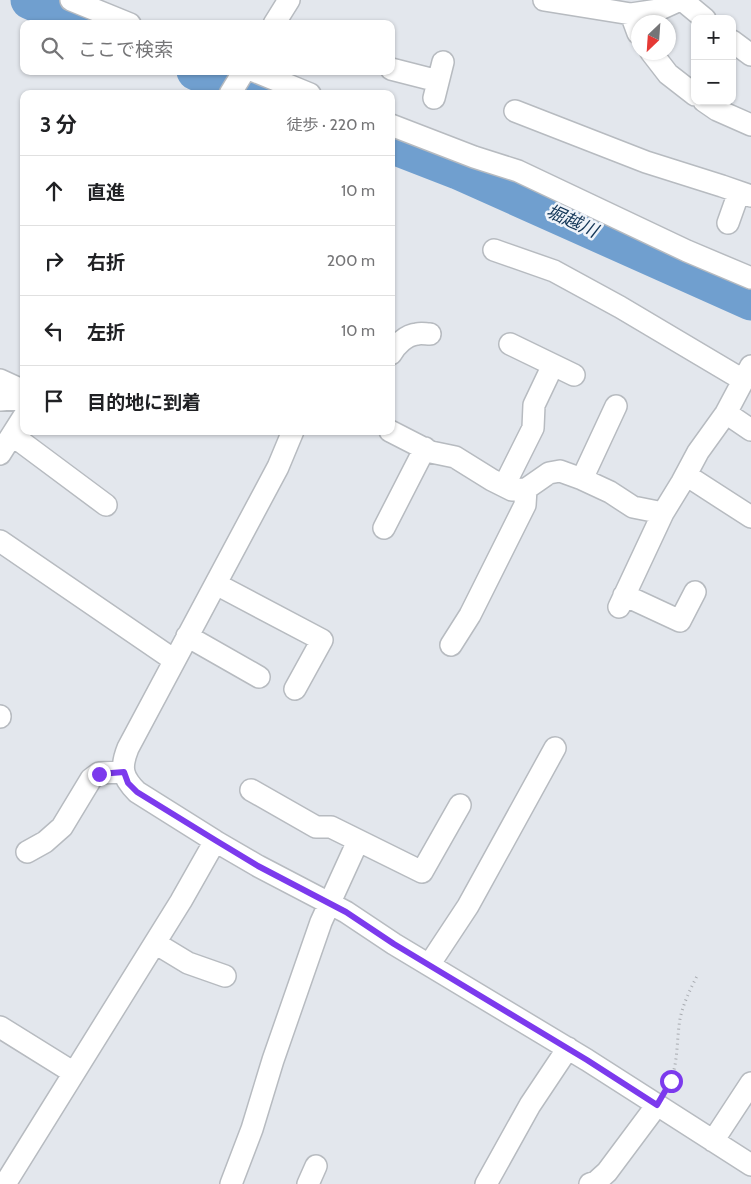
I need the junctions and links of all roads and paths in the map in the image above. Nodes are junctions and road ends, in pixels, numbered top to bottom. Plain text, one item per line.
1 (71, 0) edge
2 (289, 0) edge
3 (544, 0) edge
4 (681, 0) edge
5 (631, 14) joint
6 (700, 15) edge
7 (120, 20) edge
8 (276, 20) edge
9 (736, 44) edge
10 (751, 55) edge
11 (657, 60) edge
12 (395, 70) edge
13 (245, 75) edge
14 (256, 75) edge
15 (438, 80) dead end
16 (233, 90) edge
17 (299, 90) edge
18 (691, 92) edge
19 (710, 105) edge
20 (515, 111) dead end
21 (751, 125) edge
22 (395, 127) edge
23 (745, 194) edge
24 (728, 223) dead end
25 (494, 250) dead end
26 (751, 278) edge
27 (430, 334) dead end
28 (510, 344) dead end
29 (395, 348) edge
30 (553, 365) junction
31 (747, 373) edge
32 (574, 375) dead end
33 (0, 380) edge
34 (20, 389) edge
35 (20, 398) edge
36 (0, 400) edge
37 (616, 406) dead end
38 (726, 412) junction
39 (20, 422) edge
40 (751, 430) edge
41 (395, 433) edge
42 (12, 435) junction
43 (291, 435) edge
44 (425, 448) junction
45 (0, 454) edge
46 (686, 475) junction
47 (582, 479) junction
48 (504, 486) junction
49 (526, 489) junction
50 (106, 505) dead end
51 (663, 513) junction
52 (751, 517) edge
53 (384, 528) dead end
54 (0, 541) edge
55 (216, 584) junction
56 (695, 592) dead end
57 (187, 636) junction
58 (451, 646) dead end
59 (174, 660) junction
60 (259, 677) dead end
61 (295, 689) dead end
62 (555, 748) dead end
63 (124, 772) junction
64 (251, 790) dead end
65 (460, 805) dead end
66 (215, 840) junction
67 (358, 841) junction
68 (27, 852) dead end
69 (329, 903) junction
70 (155, 943) junction
71 (429, 965) junction
72 (224, 976) dead end
73 (697, 976) dead end
74 (0, 1027) edge
75 (568, 1048) junction
76 (74, 1073) junction
77 (751, 1083) edge
78 (657, 1105) junction
79 (713, 1141) junction
80 (751, 1165) edge
81 (5, 1184) edge
82 (232, 1184) edge
83 (486, 1184) edge
84 (590, 1184) edge

1 - 7 street
2 - 8 street
3 - 5 street
4 - 5 street
4 - 6 street
9 - 10 street
11 - 18 street
12 - 15 street
13 - 16 street
14 - 17 street
19 - 21 street
20 - 23 street
22 - 26 street
23 - 24 street
25 - 31 street
27 - 29 street
28 - 30 street
30 - 32 street
30 - 48 street
31 - 38 street
33 - 34 street
35 - 36 street
37 - 47 street
38 - 40 street
38 - 46 street
39 - 42 street
41 - 44 street
42 - 45 street
42 - 50 street
43 - 55 street
44 - 48 street
44 - 53 street
46 - 51 street
46 - 52 street
47 - 49 street
47 - 51 street
48 - 49 street
49 - 58 street
51 - 56 street
54 - 59 street
55 - 57 street
55 - 61 street
57 - 59 street
57 - 60 street
59 - 63 street
62 - 71 street
63 - 66 street
63 - 68 street
64 - 67 street
65 - 67 street
66 - 69 street
66 - 70 street
67 - 69 street
69 - 71 street
69 - 82 street
70 - 72 street
70 - 76 street
71 - 75 street
73 - 78 path
74 - 76 street
75 - 78 street
75 - 83 street
76 - 81 street
77 - 79 street
78 - 79 street
78 - 84 street
79 - 80 street

